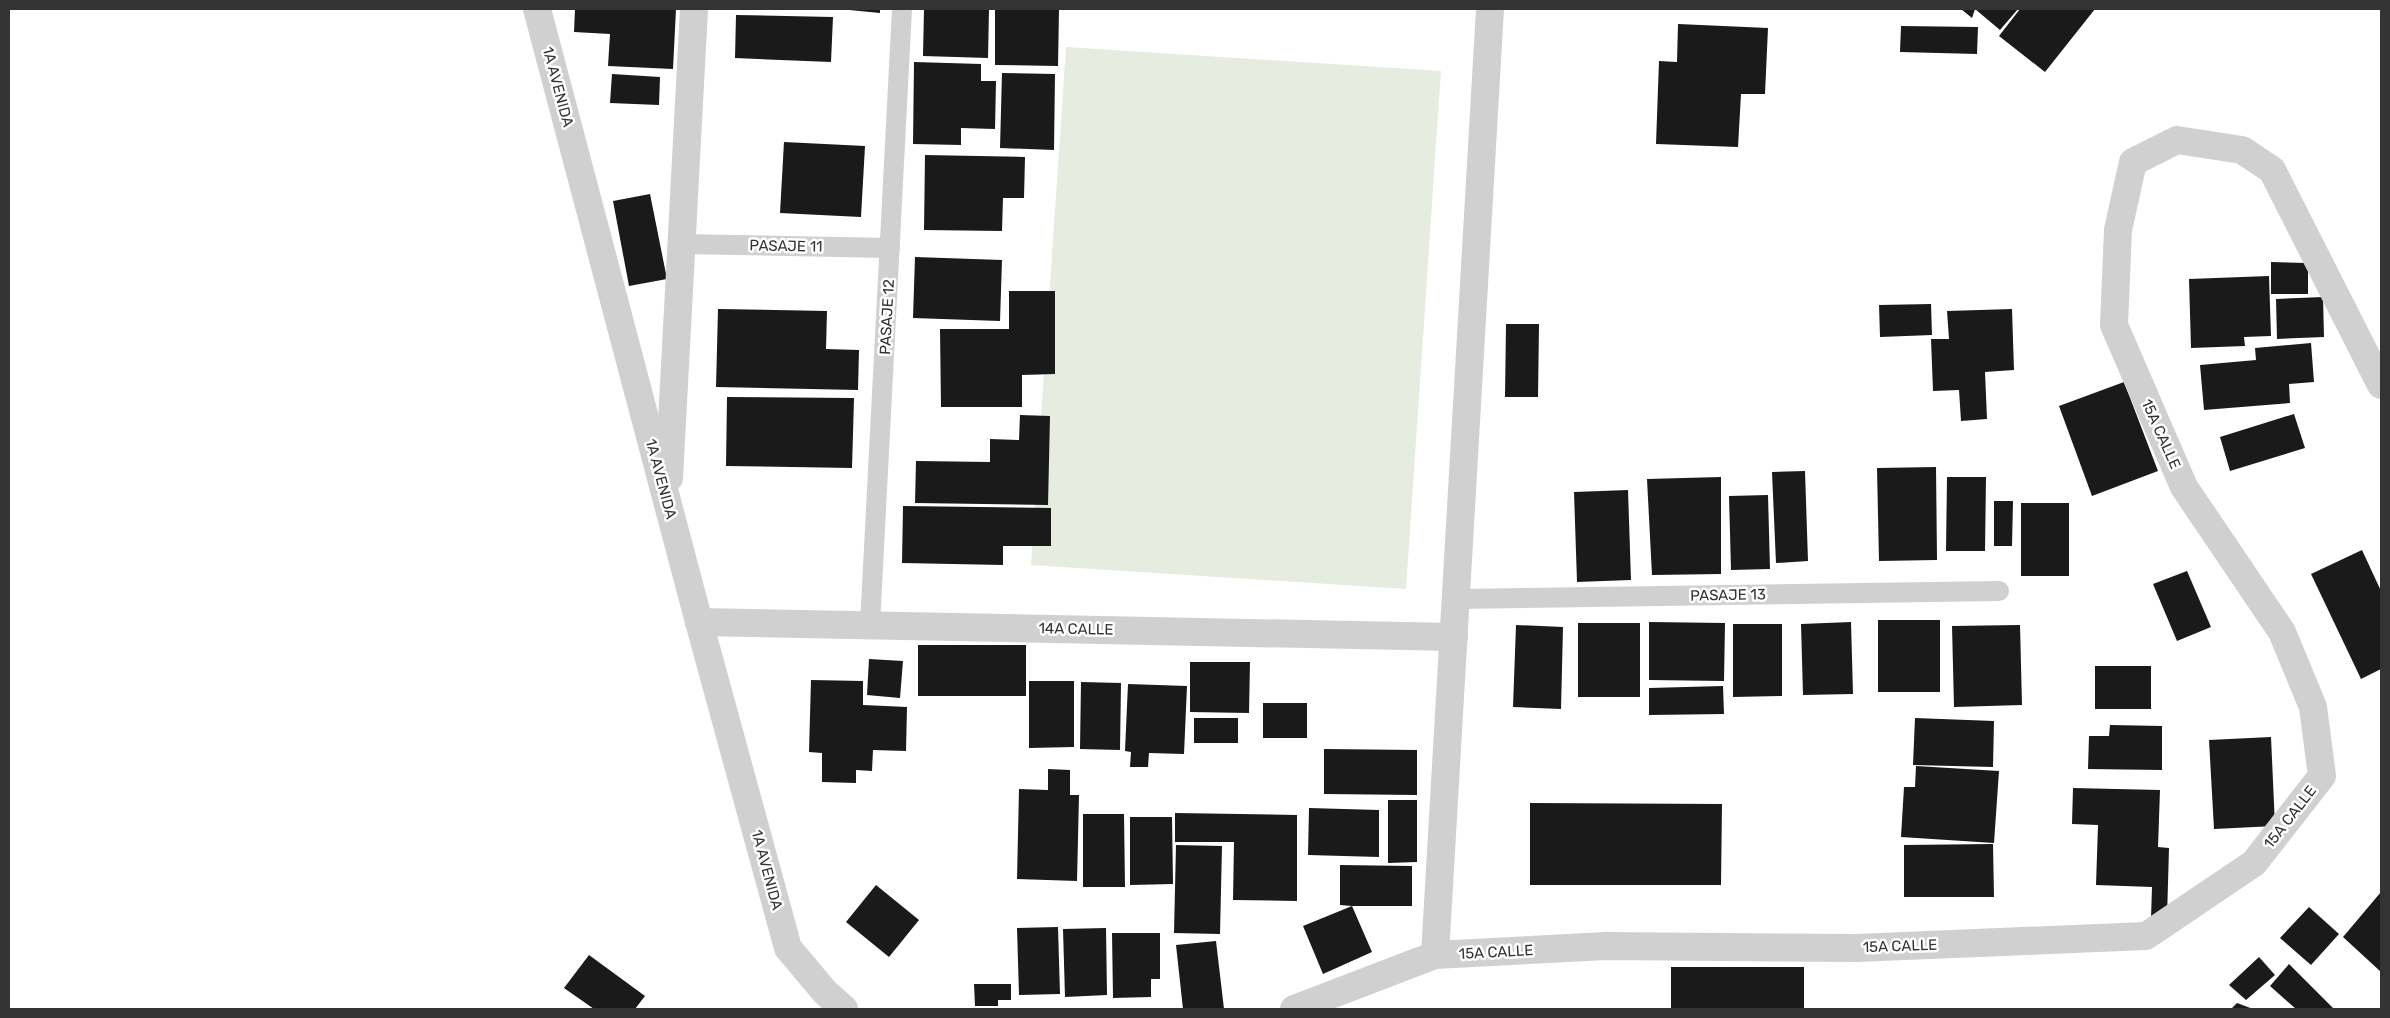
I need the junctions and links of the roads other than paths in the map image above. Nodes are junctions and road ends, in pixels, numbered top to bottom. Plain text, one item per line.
1 (537, 9) edge
2 (694, 9) edge
3 (902, 9) edge
4 (1490, 9) edge
5 (682, 244) junction
6 (890, 248) junction
7 (2381, 385) edge
8 (668, 505) junction
9 (1999, 591) dead end
10 (1456, 598) junction
11 (699, 622) junction
12 (870, 625) junction
13 (1454, 637) junction
14 (1435, 955) junction
15 (844, 1009) edge
16 (1294, 1009) edge

1 - 8 street, 1A AVENIDA
2 - 5 street
3 - 6 lane, PASAJE 12
4 - 10 street
5 - 6 lane, PASAJE 11
5 - 8 street
6 - 12 lane, PASAJE 12
7 - 14 street, 15A CALLE
8 - 11 street, 1A AVENIDA
9 - 10 lane, PASAJE 13
10 - 13 street
11 - 12 street, 14A CALLE
11 - 15 street, 1A AVENIDA
12 - 13 street, 14A CALLE
13 - 14 street
14 - 16 street, 15A CALLE

